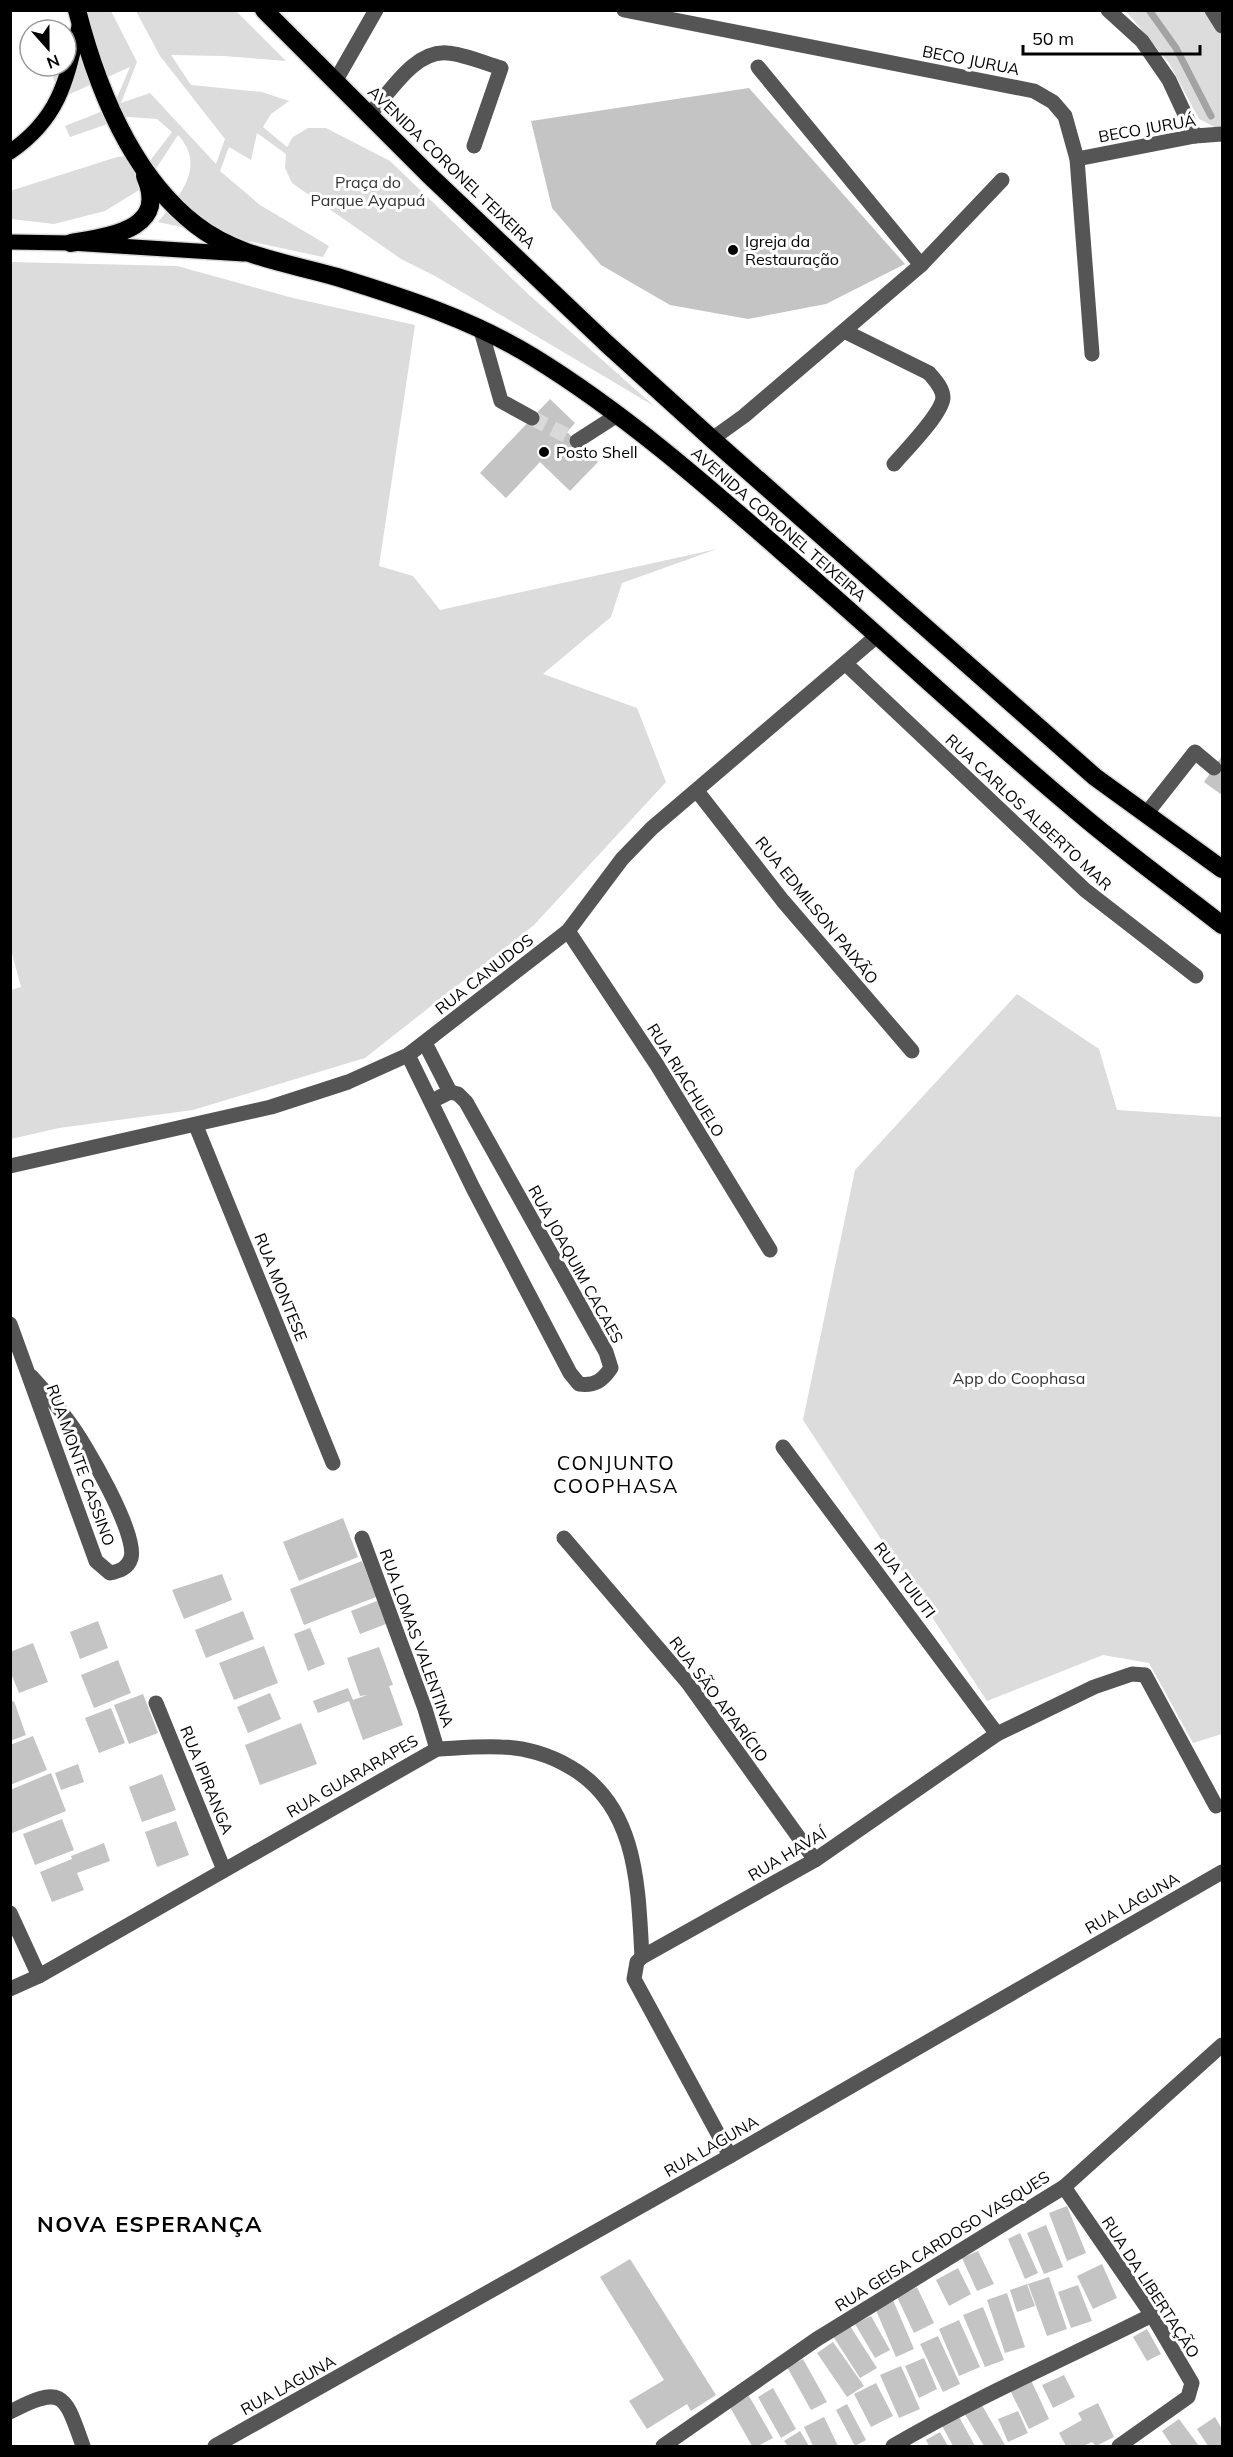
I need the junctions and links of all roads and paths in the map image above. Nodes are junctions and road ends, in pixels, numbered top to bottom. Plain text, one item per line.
1 (264, 10) edge
2 (376, 10) edge
3 (624, 10) edge
4 (1108, 10) edge
5 (1212, 10) edge
6 (79, 16) edge
7 (1222, 26) edge
8 (758, 68) dead end
9 (336, 80) junction
10 (369, 115) junction
11 (1222, 134) edge
12 (1195, 136) junction
13 (474, 146) dead end
14 (10, 152) edge
15 (137, 158) junction
16 (1077, 159) junction
17 (1002, 180) dead end
18 (10, 242) edge
19 (71, 243) junction
20 (250, 255) junction
21 (921, 265) junction
22 (480, 327) junction
23 (844, 331) junction
24 (1092, 354) dead end
25 (618, 414) junction
26 (532, 418) tunnel mouth
27 (712, 439) junction
28 (577, 441) dead end
29 (894, 464) dead end
30 (878, 635) junction
31 (846, 664) junction
32 (1214, 768) dead end
33 (697, 791) junction
34 (1146, 814) junction
35 (1222, 869) edge
36 (1222, 925) edge
37 (568, 931) junction
38 (1196, 976) dead end
39 (425, 1043) junction
40 (912, 1051) dead end
41 (408, 1055) junction
42 (450, 1092) junction
43 (432, 1101) junction
44 (196, 1126) junction
45 (10, 1166) edge
46 (770, 1250) dead end
47 (10, 1324) edge
48 (31, 1376) junction
49 (783, 1447) dead end
50 (333, 1463) dead end
51 (362, 1538) dead end
52 (564, 1538) dead end
53 (156, 1703) dead end
54 (997, 1734) junction
55 (437, 1749) junction
56 (1216, 1806) dead end
57 (815, 1860) junction
58 (224, 1870) junction
59 (1222, 1872) edge
60 (10, 1913) edge
61 (642, 1957) junction
62 (39, 1976) junction
63 (10, 1989) edge
64 (1222, 2045) edge
65 (730, 2156) junction
66 (1064, 2187) junction
67 (1152, 2315) junction
68 (10, 2412) edge
69 (83, 2446) edge
70 (215, 2446) edge
71 (663, 2446) edge
72 (893, 2446) edge
73 (1119, 2446) edge

1 - 9 highway, AVENIDA CORONEL TEIXEIRA
2 - 9 street
3 - 16 street, BECO JURUA
4 - 12 street
5 - 7 street
6 - 14 main road, AVENIDA CORONEL TEIXEIRA
6 - 15 highway, AVENIDA CORONEL TEIXEIRA
8 - 21 street
9 - 10 highway, AVENIDA CORONEL TEIXEIRA
10 - 13 street
10 - 27 highway, AVENIDA CORONEL TEIXEIRA
11 - 12 street, BECO JURUÁ
12 - 16 street, BECO JURUÁ
15 - 19 highway
15 - 20 highway, AVENIDA CORONEL TEIXEIRA
16 - 24 street, BECO JURUA
17 - 21 street
18 - 19 main road, AVENIDA CORONEL TEIXEIRA
19 - 20 main road, AVENIDA CORONEL TEIXEIRA
20 - 22 highway, AVENIDA CORONEL TEIXEIRA
21 - 23 street
22 - 25 highway, AVENIDA CORONEL TEIXEIRA
22 - 26 street
23 - 27 street
23 - 29 street
25 - 28 street
25 - 30 highway, AVENIDA CORONEL TEIXEIRA
27 - 34 highway, AVENIDA CORONEL TEIXEIRA
30 - 31 street, RUA CANUDOS
30 - 36 highway, AVENIDA CORONEL TEIXEIRA
31 - 33 street, RUA CANUDOS
31 - 38 street, RUA CARLOS ALBERTO MAR
32 - 34 street
33 - 37 street, RUA CANUDOS
33 - 40 street, RUA EDMILSON PAIXÃO
34 - 35 highway, AVENIDA CORONEL TEIXEIRA
37 - 39 street, RUA CANUDOS
37 - 46 street, RUA RIACHUELO
39 - 41 street, RUA CANUDOS
39 - 42 street, RUA JOAQUIM CACAES
41 - 43 street, RUA JOAQUIM CACAES
41 - 44 street, RUA CANUDOS
42 - 43 street
42 - 43 street, RUA JOAQUIM CACAES
44 - 45 street, RUA CANUDOS
44 - 50 street, RUA MONTESE
47 - 48 street, RUA MONTE CASSINO
48 - 48 street, RUA MONTE CASSINO
49 - 54 street, RUA TUIUTI
51 - 55 street, RUA LOMAS VALENTINA
52 - 57 street, RUA SÃO APARÍCIO
53 - 58 street, RUA IPIRANGA
54 - 56 street, RUA HAVAÍ
54 - 57 street, RUA HAVAÍ
55 - 58 street, RUA GUARARAPES
55 - 61 street, RUA GUARARAPES
57 - 61 street, RUA HAVAÍ
58 - 62 street, RUA GUARARAPES
59 - 65 street, RUA LAGUNA
60 - 62 street
61 - 65 street
62 - 63 street, RUA GUARARAPES
64 - 66 street, RUA GEISA CARDOSO VASQUES
65 - 70 street, RUA LAGUNA
66 - 67 street, RUA DA LIBERTAÇÃO
66 - 71 street, RUA GEISA CARDOSO VASQUES
67 - 72 street
67 - 73 street, RUA DA LIBERTAÇÃO
68 - 69 street

